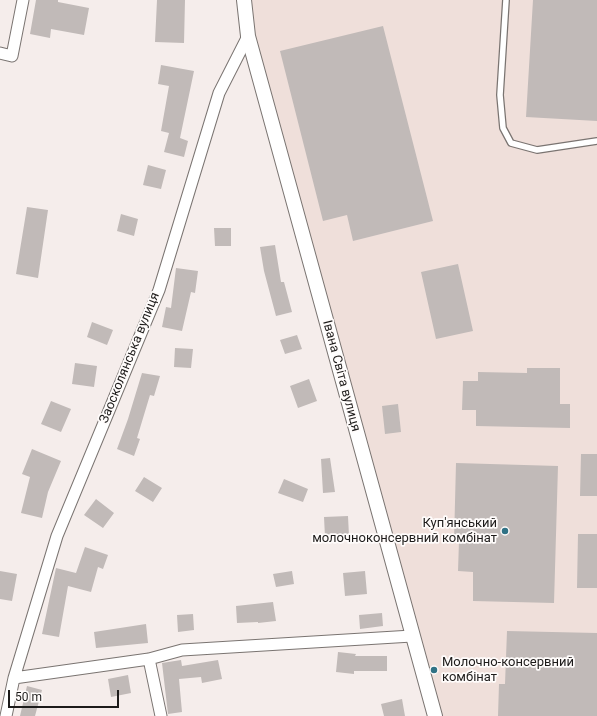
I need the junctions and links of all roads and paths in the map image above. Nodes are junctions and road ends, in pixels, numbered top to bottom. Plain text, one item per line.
1 (23, 0) edge
2 (244, 0) edge
3 (506, 0) edge
4 (248, 36) junction
5 (0, 53) edge
6 (597, 141) edge
7 (412, 636) junction
8 (149, 659) junction
9 (14, 678) junction
10 (6, 716) edge
11 (161, 716) edge
12 (435, 716) edge

1 - 5 street
2 - 4 street
3 - 6 lane
4 - 7 street, Івана Світа вулиця
4 - 9 street, Заосколянська вулиця
7 - 8 street
7 - 12 street, Івана Світа вулиця
8 - 9 street
8 - 11 street
9 - 10 street, Заосколянська вулиця

